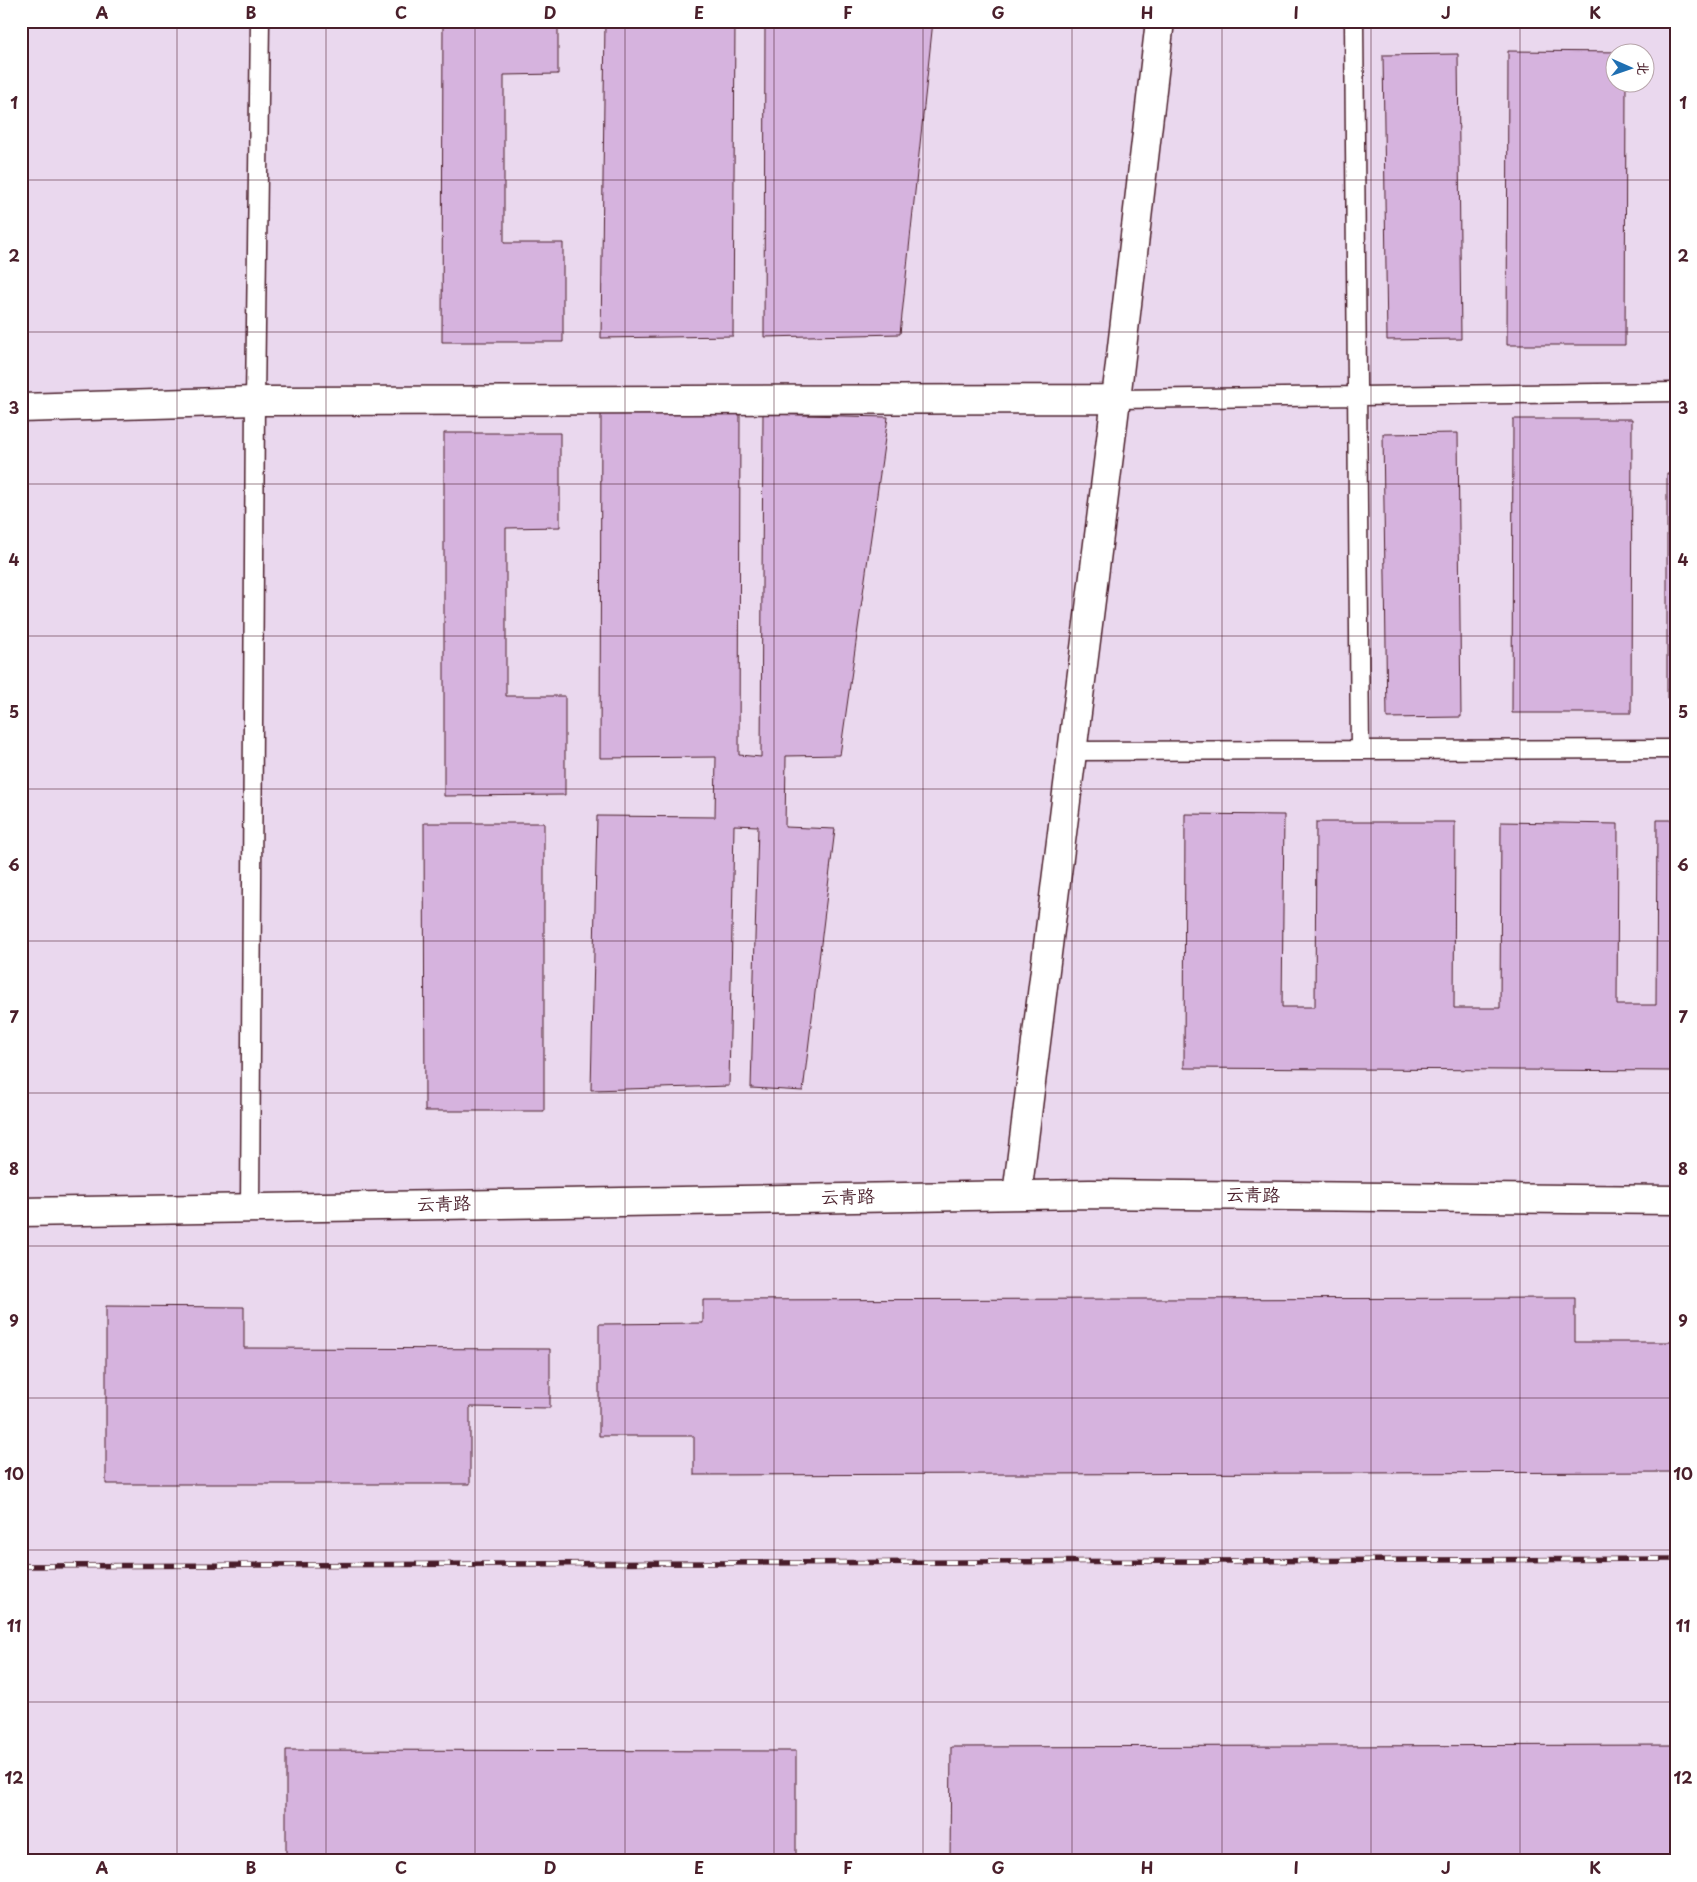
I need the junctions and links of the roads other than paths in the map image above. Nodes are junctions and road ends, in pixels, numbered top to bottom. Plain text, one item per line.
1 (260, 21) edge
2 (1160, 21) edge
3 (1354, 21) edge
4 (1676, 392) edge
5 (1357, 396) junction
6 (1116, 399) junction
7 (254, 401) junction
8 (21, 408) edge
9 (1676, 749) edge
10 (1360, 750) junction
11 (1072, 751) junction
12 (1017, 1195) junction
13 (1676, 1200) edge
14 (250, 1208) junction
15 (21, 1212) edge

1 - 7 lane
2 - 6 street
3 - 5 lane
4 - 5 lane
5 - 6 lane
5 - 10 lane
6 - 7 street
6 - 11 street
7 - 8 street
7 - 14 lane
9 - 10 lane
10 - 11 lane
11 - 12 street
12 - 13 street, 云青路
12 - 14 street, 云青路
14 - 15 street, 云青路

